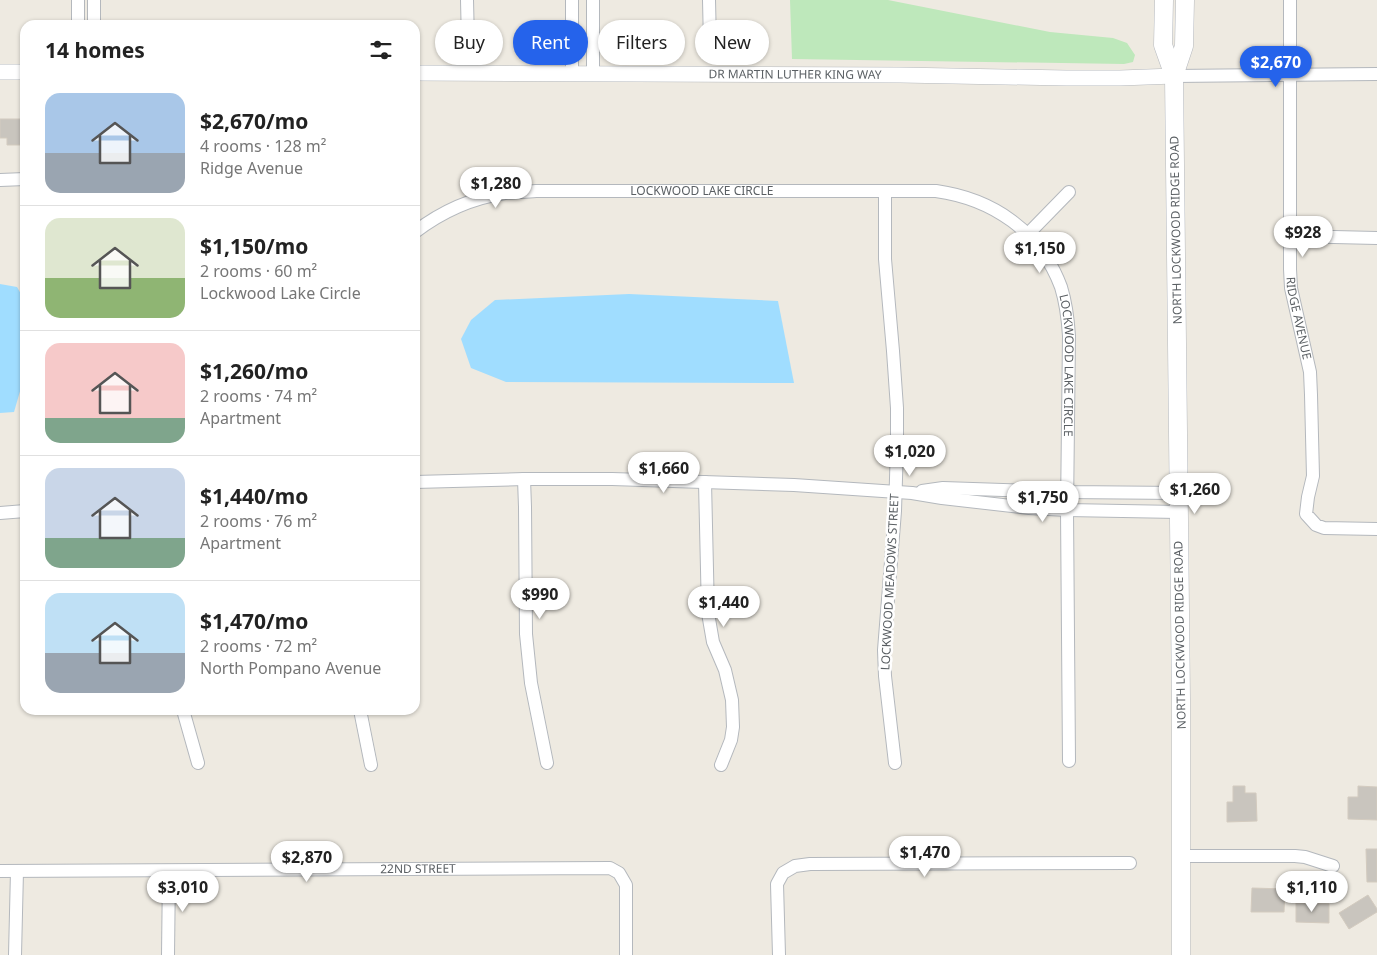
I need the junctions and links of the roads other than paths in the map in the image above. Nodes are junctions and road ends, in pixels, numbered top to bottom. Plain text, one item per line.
1 (78, 0) edge
2 (94, 0) edge
3 (467, 0) edge
4 (572, 0) edge
5 (593, 0) edge
6 (709, 0) edge
7 (1164, 0) edge
8 (1185, 0) edge
9 (1290, 0) edge
10 (78, 20) edge
11 (94, 20) edge
12 (467, 20) edge
13 (709, 20) edge
14 (0, 72) edge
15 (20, 72) edge
16 (420, 73) edge
17 (572, 74) junction
18 (593, 74) junction
19 (1290, 74) junction
20 (1377, 74) edge
21 (1174, 76) junction
22 (0, 180) edge
23 (20, 180) edge
24 (885, 191) junction
25 (1069, 192) dead end
26 (420, 229) edge
27 (1028, 234) junction
28 (1290, 236) junction
29 (1377, 238) edge
30 (524, 479) junction
31 (420, 482) edge
32 (705, 482) junction
33 (896, 492) junction
34 (912, 492) junction
35 (1067, 492) junction
36 (1178, 493) junction
37 (1067, 510) junction
38 (20, 511) edge
39 (1178, 512) junction
40 (0, 513) edge
41 (1377, 529) edge
42 (184, 715) edge
43 (361, 715) edge
44 (1069, 760) dead end
45 (198, 763) dead end
46 (546, 763) dead end
47 (895, 763) dead end
48 (371, 765) dead end
49 (721, 765) dead end
50 (1180, 856) junction
51 (1130, 864) dead end
52 (1333, 866) dead end
53 (0, 871) edge
54 (17, 871) junction
55 (169, 871) junction
56 (15, 955) edge
57 (168, 955) edge
58 (626, 955) edge
59 (779, 955) edge
60 (1181, 955) edge

1 - 10 street
2 - 11 street
3 - 12 street
4 - 17 street
5 - 18 street
6 - 13 street
7 - 21 main road, NORTH LOCKWOOD RIDGE ROAD
8 - 21 main road, NORTH LOCKWOOD RIDGE ROAD
9 - 19 street, RIDGE AVENUE
14 - 15 street
16 - 17 street, DR MARTIN LUTHER KING WAY
17 - 18 street, DR MARTIN LUTHER KING WAY
18 - 21 street, DR MARTIN LUTHER KING WAY
19 - 20 street
19 - 21 street
19 - 28 street, RIDGE AVENUE
21 - 36 main road, NORTH LOCKWOOD RIDGE ROAD
22 - 23 street
24 - 26 street, LOCKWOOD LAKE CIRCLE
24 - 27 street, LOCKWOOD LAKE CIRCLE
24 - 33 street, LOCKWOOD MEADOWS STREET
25 - 27 street
27 - 35 street, LOCKWOOD LAKE CIRCLE
28 - 29 street
28 - 41 street, RIDGE AVENUE
30 - 31 street
30 - 32 street
30 - 46 street
32 - 33 street
32 - 49 street
33 - 34 street
33 - 47 street, LOCKWOOD MEADOWS STREET
34 - 35 street
34 - 37 street
35 - 36 street
35 - 37 street, LOCKWOOD LAKE CIRCLE
36 - 39 main road, NORTH LOCKWOOD RIDGE ROAD
37 - 39 street
37 - 44 street, LOCKWOOD LAKE CIRCLE
38 - 40 street
39 - 50 main road, NORTH LOCKWOOD RIDGE ROAD
42 - 45 street
43 - 48 street
50 - 52 street
50 - 60 main road, NORTH LOCKWOOD RIDGE ROAD
51 - 59 street
53 - 54 street, 22ND STREET
54 - 55 street, 22ND STREET
54 - 56 street
55 - 57 street
55 - 58 street, 22ND STREET

